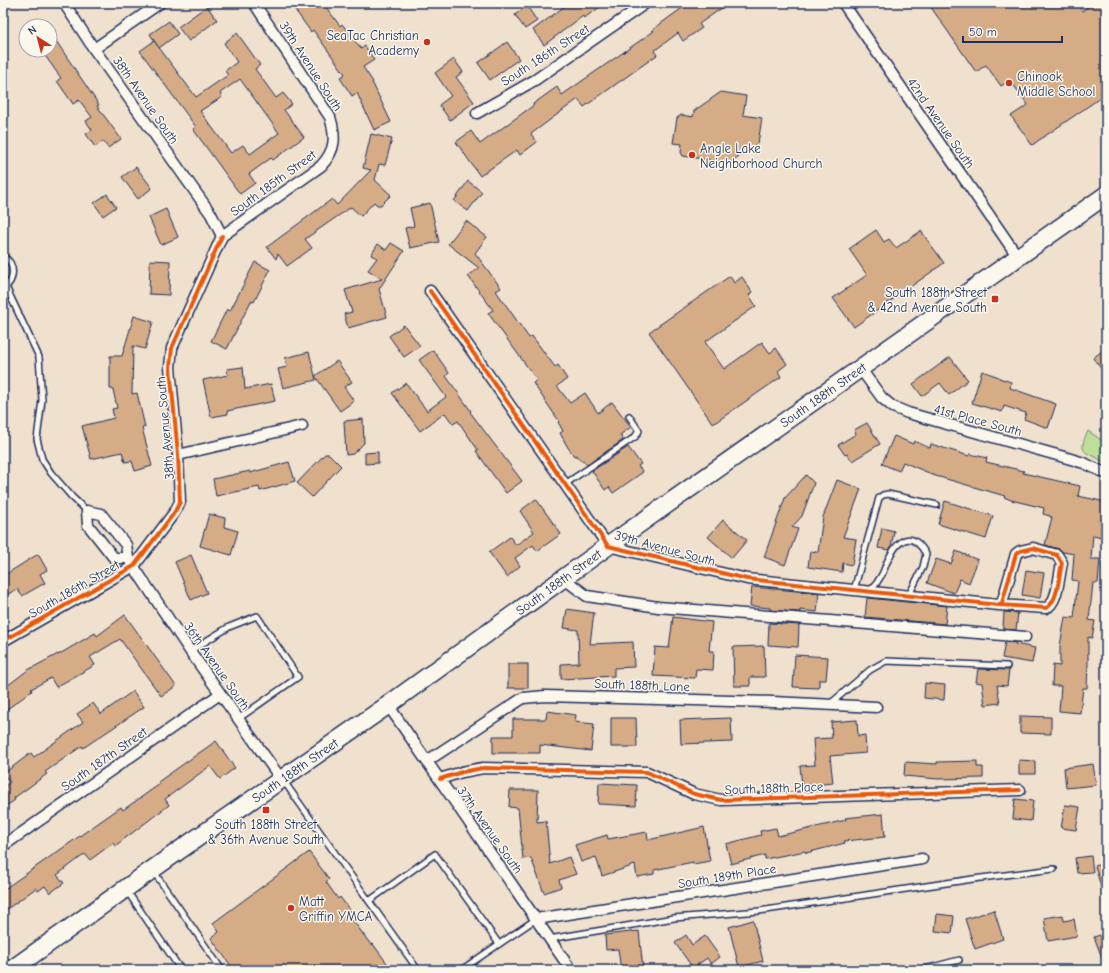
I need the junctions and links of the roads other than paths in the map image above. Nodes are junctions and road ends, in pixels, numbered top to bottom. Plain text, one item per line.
1 (64, 3) edge
2 (160, 3) edge
3 (254, 3) edge
4 (646, 3) edge
5 (843, 3) edge
6 (94, 49) junction
7 (477, 113) dead end
8 (333, 147) joint
9 (1106, 196) edge
10 (222, 236) junction
11 (3, 257) edge
12 (1018, 257) junction
13 (4, 288) edge
14 (430, 292) dead end
15 (860, 368) junction
16 (629, 416) dead end
17 (302, 426) dead end
18 (178, 455) junction
19 (1105, 473) edge
20 (565, 484) junction
21 (937, 505) dead end
22 (88, 511) junction
23 (608, 546) junction
24 (131, 562) junction
25 (564, 578) junction
26 (854, 590) junction
27 (869, 592) junction
28 (909, 595) junction
29 (999, 605) junction
30 (1025, 637) dead end
31 (3, 641) edge
32 (190, 651) junction
33 (1007, 666) dead end
34 (220, 694) junction
35 (388, 705) junction
36 (829, 705) junction
37 (876, 707) dead end
38 (238, 719) junction
39 (427, 761) junction
40 (282, 779) junction
41 (440, 779) junction
42 (1020, 790) dead end
43 (3, 846) edge
44 (922, 859) dead end
45 (1054, 868) dead end
46 (152, 869) junction
47 (125, 888) junction
48 (369, 901) junction
49 (536, 918) junction
50 (549, 939) junction
51 (499, 944) junction
52 (959, 960) dead end
53 (11, 970) edge
54 (181, 970) edge
55 (222, 970) edge
56 (418, 970) edge
57 (461, 970) edge
58 (571, 970) edge
59 (921, 970) edge

1 - 6 street, 38th Avenue South
2 - 6 street
3 - 8 street, 39th Avenue South
4 - 7 street, South 186th Street
5 - 12 street, 42nd Avenue South
6 - 10 street, 38th Avenue South
8 - 10 street, South 185th Street
9 - 12 main road, South 188th Street
10 - 18 street, 38th Avenue South
11 - 13 lane
12 - 15 main road, South 188th Street
13 - 22 lane
14 - 20 street, 39th Avenue South
15 - 19 street, 41st Place South
15 - 23 main road, South 188th Street
16 - 20 lane
17 - 18 street
18 - 24 street, 38th Avenue South
20 - 23 street, 39th Avenue South
21 - 26 lane
22 - 24 street, 36th Avenue South
22 - 24 street
23 - 25 main road, South 188th Street
23 - 26 street, 39th Avenue South
24 - 31 street, South 186th Street
24 - 32 street, 36th Avenue South
25 - 30 street
25 - 35 main road, South 188th Street
26 - 27 street, 39th Avenue South
27 - 28 street, 39th Avenue South
27 - 28 lane
28 - 29 street, 39th Avenue South
29 - 29 street, 39th Avenue South
32 - 34 street, 36th Avenue South
32 - 38 lane
33 - 36 lane
34 - 38 street, 36th Avenue South
34 - 43 street, South 187th Street
35 - 39 street, 37th Avenue South
35 - 40 main road, South 188th Street
36 - 37 street, South 188th Lane
36 - 39 street, South 188th Lane
38 - 40 street, 36th Avenue South
39 - 41 street, 37th Avenue South
40 - 46 main road, South 188th Street
40 - 48 lane
41 - 42 street, South 188th Place
41 - 49 street, 37th Avenue South
44 - 49 street, South 189th Place
45 - 50 lane
46 - 47 main road, South 188th Street
46 - 55 lane
47 - 53 main road, South 188th Street
47 - 54 lane
48 - 51 lane
48 - 56 lane
49 - 50 street, 37th Avenue South
49 - 51 lane
50 - 58 street, 37th Avenue South
51 - 57 lane
52 - 59 lane

